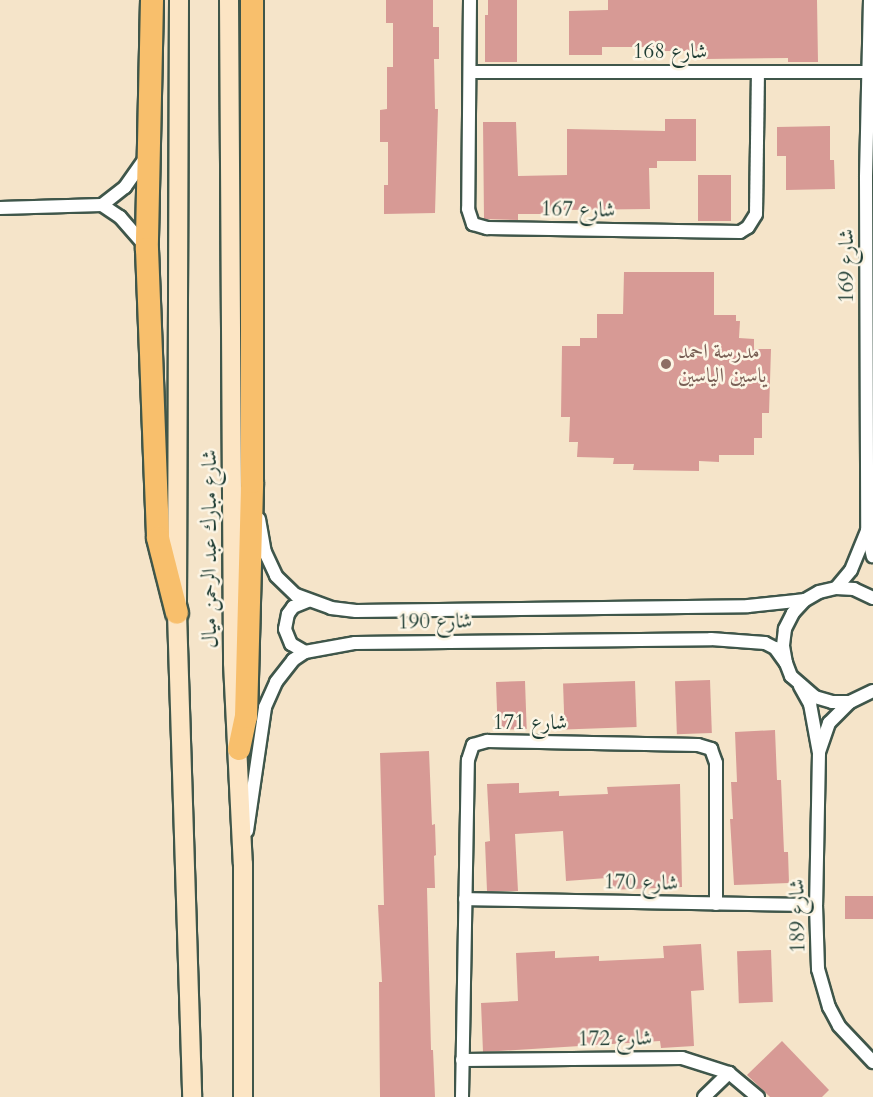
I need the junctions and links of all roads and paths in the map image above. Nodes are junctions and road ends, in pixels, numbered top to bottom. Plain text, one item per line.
1 (152, 0) edge
2 (179, 0) edge
3 (229, 0) edge
4 (252, 0) edge
5 (470, 0) edge
6 (870, 0) edge
7 (470, 72) junction
8 (758, 72) junction
9 (870, 72) junction
10 (150, 147) junction
11 (869, 178) edge
12 (102, 205) junction
13 (0, 208) edge
14 (147, 249) junction
15 (252, 483) junction
16 (867, 531) junction
17 (873, 556) edge
18 (836, 588) junction
19 (873, 598) edge
20 (804, 600) junction
21 (308, 601) junction
22 (177, 613) junction
23 (304, 652) junction
24 (786, 663) junction
25 (800, 686) junction
26 (873, 692) edge
27 (850, 702) junction
28 (238, 749) junction
29 (819, 753) junction
30 (243, 864) junction
31 (465, 899) junction
32 (716, 904) junction
33 (816, 904) junction
34 (462, 1060) junction
35 (873, 1062) edge
36 (729, 1073) junction
37 (192, 1097) edge
38 (243, 1097) edge
39 (462, 1097) edge
40 (705, 1097) edge
41 (758, 1097) edge

1 - 10 highway
2 - 22 main road, شارع مبارك عبد الرحمن ميال
3 - 28 main road, شارع مبارك عبد الرحمن ميال
4 - 15 highway
5 - 7 street, شارع 167
6 - 9 street, شارع 169
7 - 8 street, شارع 168
7 - 8 street, شارع 167
8 - 9 street, شارع 168
9 - 11 street, شارع 169
10 - 12 street
10 - 14 highway
11 - 16 street, شارع 169
12 - 13 street
12 - 14 street
14 - 22 highway
15 - 21 street, شارع 190
15 - 28 highway
16 - 17 street, شارع 169
16 - 18 street, شارع 169
18 - 19 street
18 - 20 street, شارع 190
20 - 21 street, شارع 190
20 - 24 street
21 - 23 street
22 - 37 main road, شارع مبارك عبد الرحمن ميال
23 - 24 street, شارع 190
23 - 30 street
24 - 25 street, شارع 189
25 - 27 street
25 - 29 street, شارع 189
26 - 27 street
27 - 29 street, شارع 189
28 - 30 main road, شارع مبارك عبد الرحمن ميال
29 - 33 street, شارع 189
30 - 38 main road, شارع مبارك عبد الرحمن ميال
31 - 32 street, شارع 170
31 - 32 street, شارع 171
31 - 34 street, شارع 171
32 - 33 street, شارع 170
33 - 35 street, شارع 189
34 - 36 street, شارع 172
34 - 39 street, شارع 171
36 - 40 street
36 - 41 street, شارع 172

